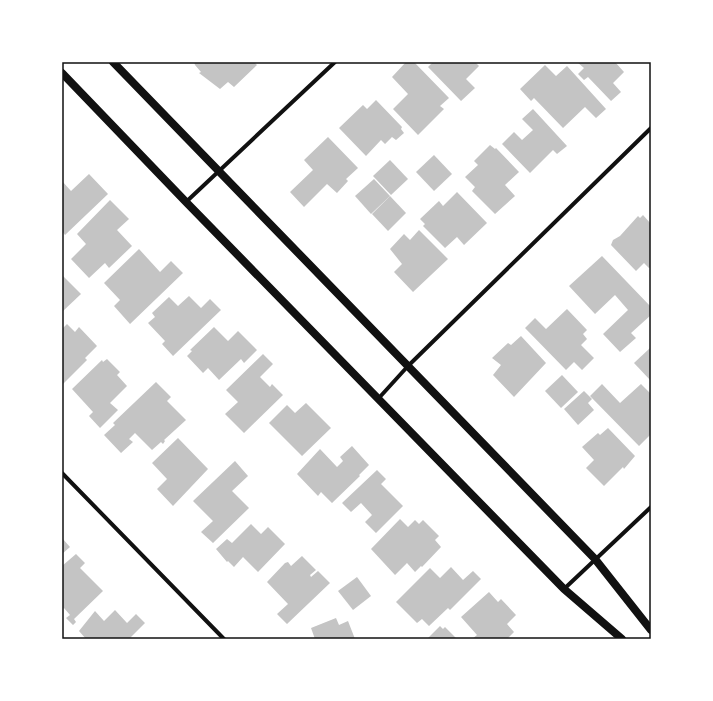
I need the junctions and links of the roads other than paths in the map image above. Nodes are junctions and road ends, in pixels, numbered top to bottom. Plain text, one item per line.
1 (113, 62) edge
2 (335, 62) edge
3 (62, 73) edge
4 (651, 128) edge
5 (218, 171) junction
6 (186, 202) junction
7 (408, 366) junction
8 (378, 399) junction
9 (62, 474) edge
10 (651, 507) edge
11 (595, 558) junction
12 (564, 589) junction
13 (651, 630) edge
14 (224, 639) edge
15 (622, 639) edge

1 - 5 main road
2 - 5 street
3 - 6 main road
4 - 7 street
5 - 6 street
5 - 7 main road
6 - 8 main road
7 - 8 street
7 - 11 main road
8 - 12 main road
9 - 14 street
10 - 11 street
11 - 12 street
11 - 13 main road
12 - 15 main road

